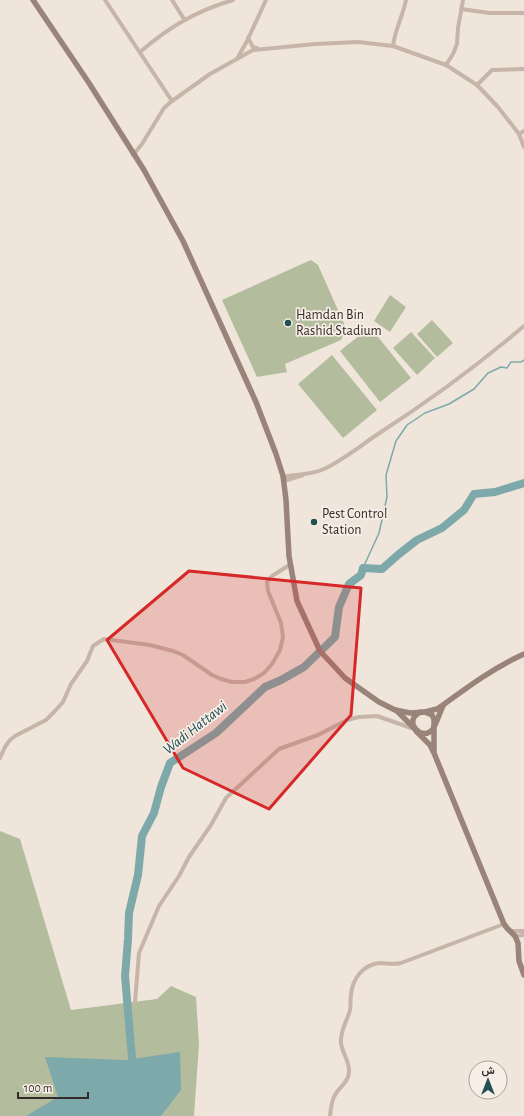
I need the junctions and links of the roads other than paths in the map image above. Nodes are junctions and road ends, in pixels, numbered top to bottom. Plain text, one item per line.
1 (33, 0) edge
2 (105, 0) edge
3 (172, 0) edge
4 (232, 0) edge
5 (266, 0) edge
6 (406, 0) edge
7 (463, 0) edge
8 (461, 8) junction
9 (524, 13) edge
10 (184, 19) junction
11 (248, 38) junction
12 (393, 46) junction
13 (259, 49) junction
14 (140, 52) junction
15 (236, 60) junction
16 (446, 65) junction
17 (524, 69) edge
18 (477, 85) junction
19 (172, 101) junction
20 (524, 131) edge
21 (519, 134) junction
22 (524, 147) edge
23 (133, 155) junction
24 (524, 326) edge
25 (283, 479) junction
26 (291, 564) junction
27 (524, 654) edge
28 (443, 705) junction
29 (395, 710) junction
30 (423, 712) junction
31 (434, 726) junction
32 (415, 730) junction
33 (434, 753) junction
34 (0, 758) edge
35 (504, 924) junction
36 (509, 931) junction
37 (524, 931) edge
38 (524, 935) edge
39 (515, 936) junction
40 (524, 974) edge
41 (135, 1002) dead end
42 (330, 1116) edge

1 - 23 street
2 - 14 street
3 - 10 street
4 - 10 street
5 - 11 street
6 - 12 street
7 - 8 street
8 - 9 street
8 - 16 street
10 - 14 street
11 - 13 street
11 - 15 street
12 - 13 street
12 - 16 street
13 - 15 street
14 - 19 street
15 - 19 street
16 - 18 street
17 - 18 street
18 - 21 street
19 - 23 street
20 - 21 street
21 - 22 street
23 - 25 street
24 - 25 street
25 - 26 street
26 - 29 street
26 - 34 street
27 - 28 street
28 - 30 street
28 - 31 street
29 - 30 street
29 - 32 street
30 - 31 street
30 - 32 street
31 - 32 street
31 - 33 street
32 - 33 street
32 - 41 street
33 - 35 street
35 - 36 street
35 - 42 street
36 - 37 street
36 - 39 street
38 - 39 street
39 - 40 street

